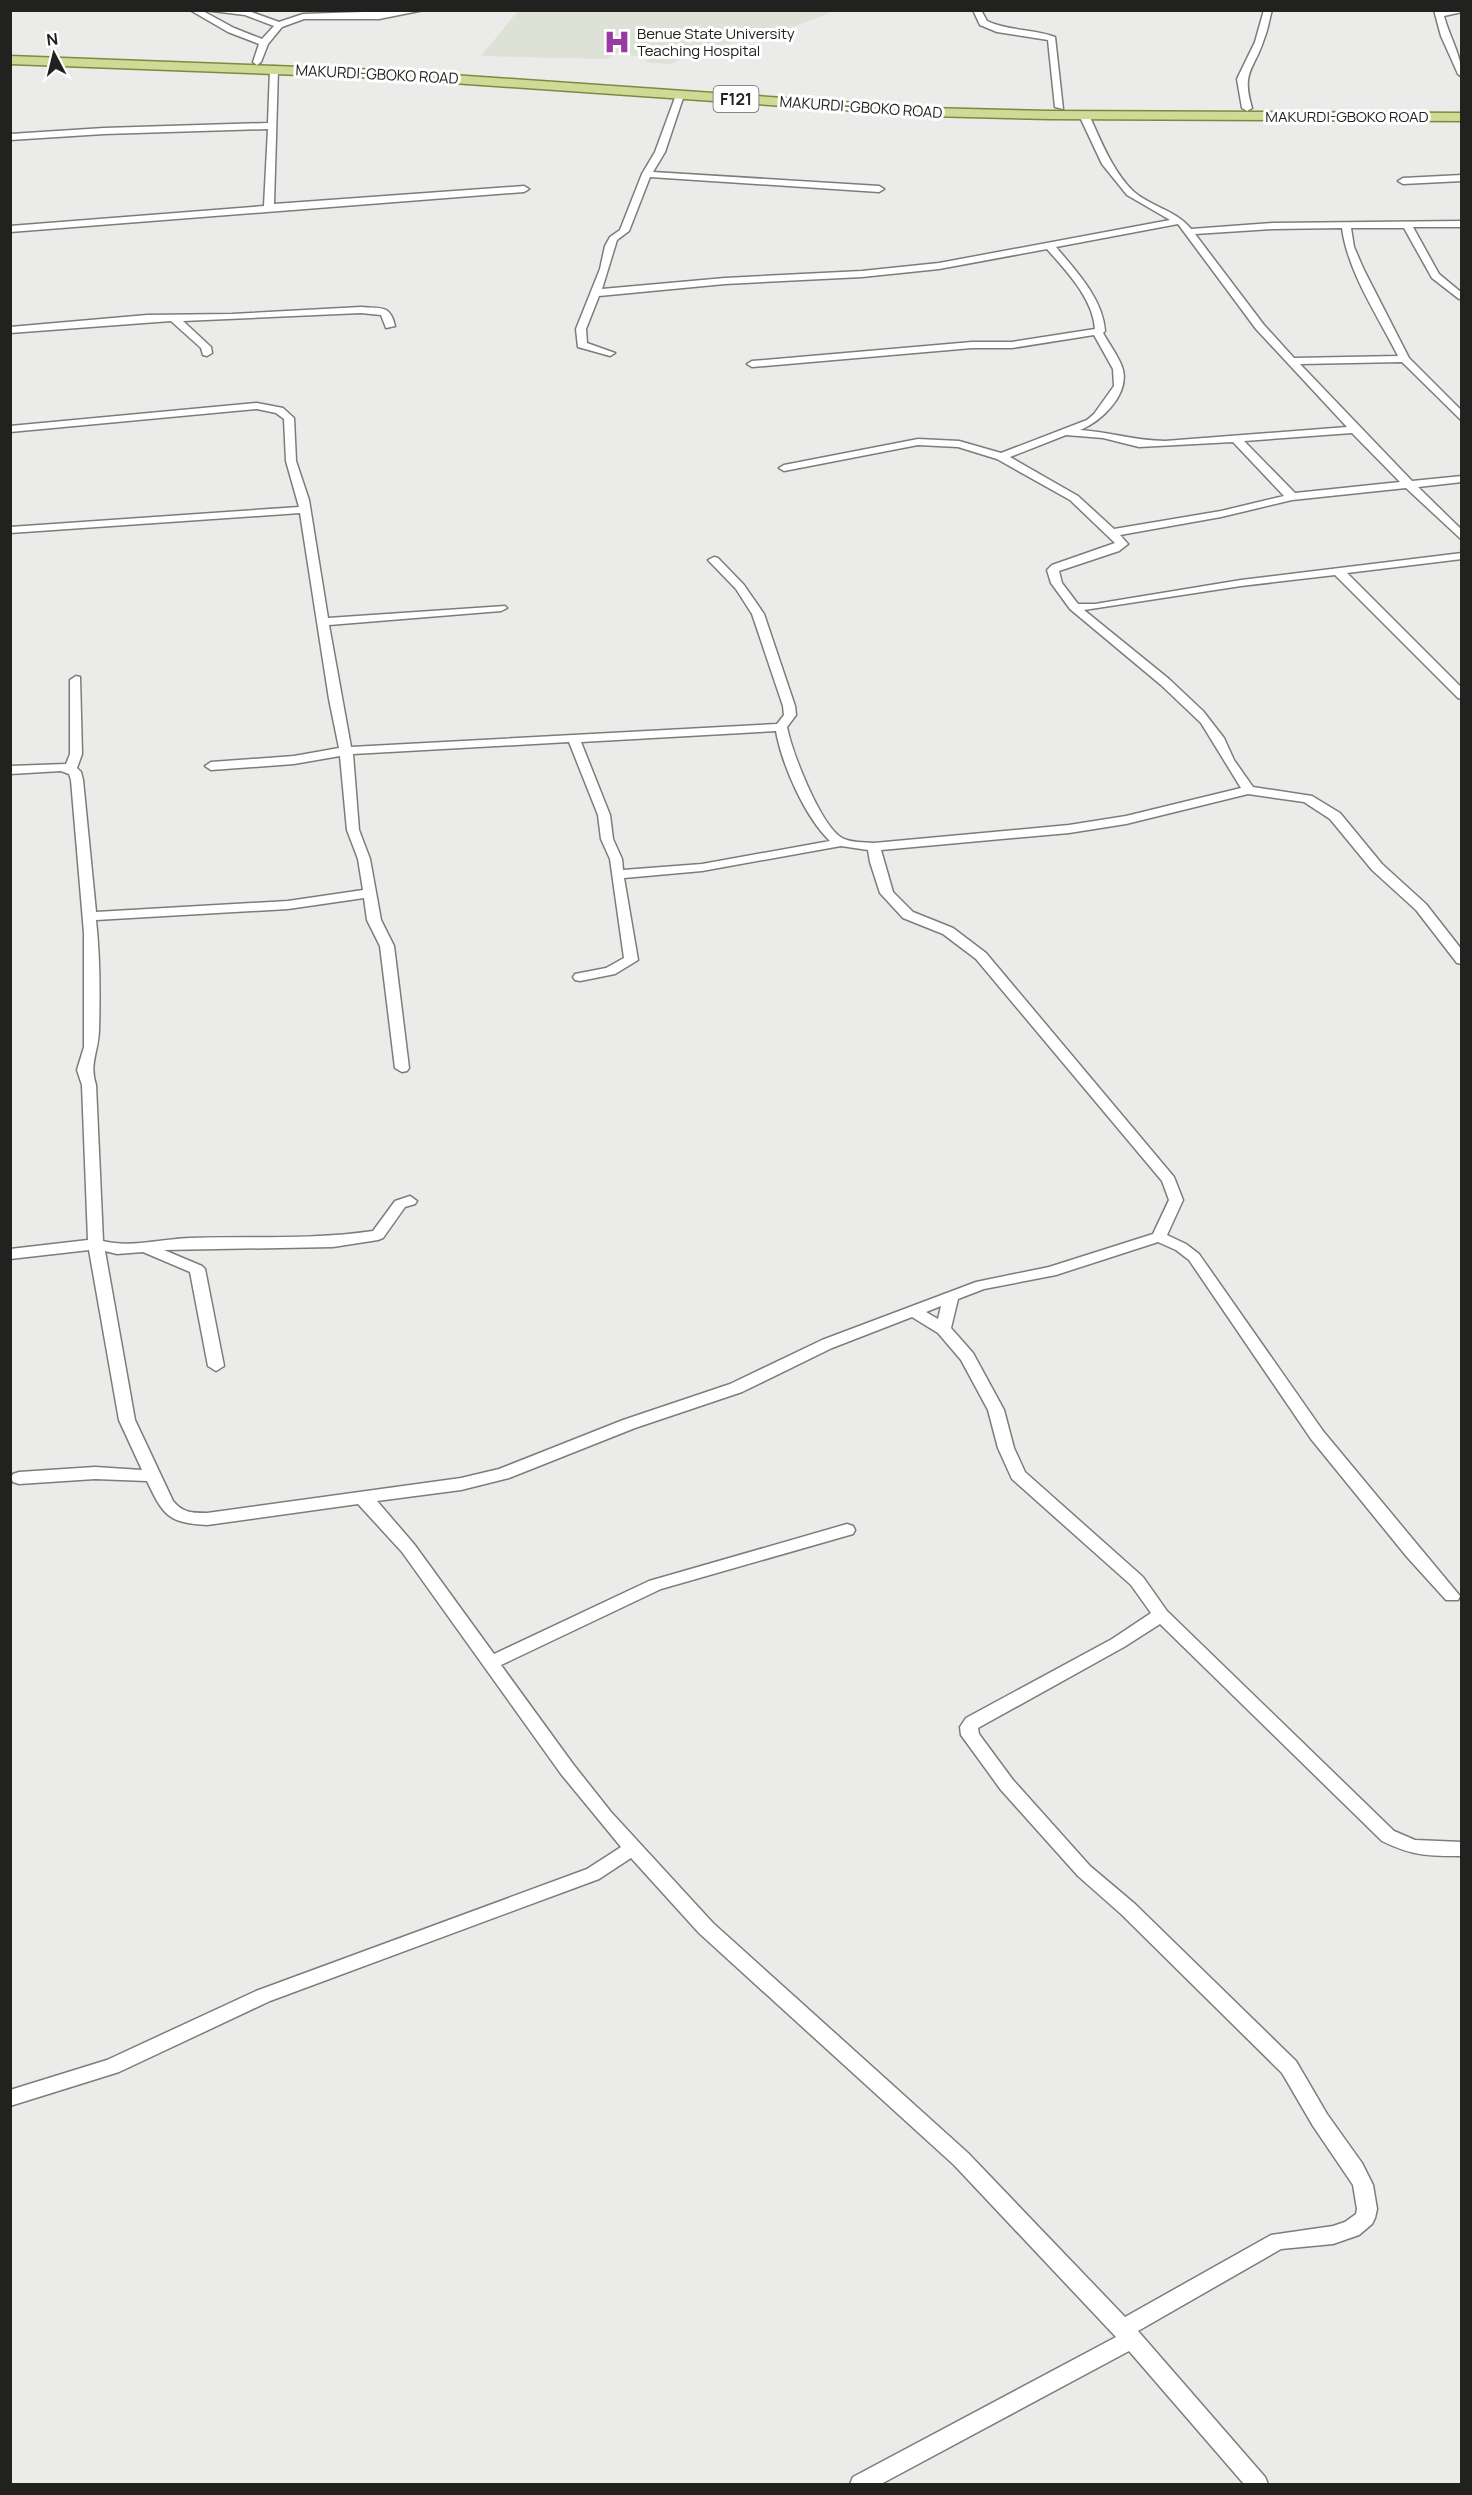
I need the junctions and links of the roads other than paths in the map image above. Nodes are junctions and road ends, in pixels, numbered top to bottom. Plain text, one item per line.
1 (194, 10) edge
2 (208, 10) edge
3 (420, 10) edge
4 (978, 10) edge
5 (1268, 10) edge
6 (1461, 10) edge
7 (1438, 12) edge
8 (279, 25) junction
9 (264, 44) junction
10 (10, 54) edge
11 (10, 60) edge
12 (256, 62) junction
13 (274, 69) junction
14 (1461, 74) edge
15 (680, 95) junction
16 (1060, 107) junction
17 (1247, 108) junction
18 (1461, 109) edge
19 (1084, 115) junction
20 (1461, 117) edge
21 (272, 126) junction
22 (10, 137) edge
23 (647, 174) junction
24 (1461, 178) edge
25 (1403, 180) dead end
26 (524, 189) dead end
27 (879, 189) dead end
28 (270, 207) junction
29 (1180, 221) junction
30 (1461, 224) edge
31 (1346, 225) junction
32 (1407, 225) junction
33 (10, 229) edge
34 (1189, 232) junction
35 (1049, 244) junction
36 (595, 294) junction
37 (1459, 296) dead end
38 (174, 318) junction
39 (390, 326) dead end
40 (10, 330) edge
41 (1097, 332) junction
42 (207, 353) dead end
43 (610, 353) dead end
44 (1405, 359) junction
45 (1291, 361) junction
46 (752, 364) dead end
47 (1461, 418) edge
48 (1091, 422) junction
49 (10, 429) edge
50 (1355, 430) junction
51 (1064, 432) junction
52 (1103, 435) junction
53 (1237, 440) junction
54 (1001, 457) junction
55 (784, 468) dead end
56 (1461, 479) edge
57 (1409, 484) junction
58 (1292, 497) junction
59 (304, 510) junction
60 (10, 531) edge
61 (1112, 533) junction
62 (1461, 537) edge
63 (1461, 556) edge
64 (714, 560) dead end
65 (1339, 572) junction
66 (1074, 607) junction
67 (1095, 607) junction
68 (501, 608) dead end
69 (1090, 621) junction
70 (323, 622) junction
71 (76, 680) dead end
72 (1461, 695) edge
73 (781, 727) junction
74 (574, 739) junction
75 (346, 751) junction
76 (211, 766) dead end
77 (70, 769) junction
78 (10, 770) edge
79 (1248, 790) junction
80 (843, 843) junction
81 (874, 847) junction
82 (617, 874) junction
83 (370, 893) junction
84 (90, 916) junction
85 (1461, 960) edge
86 (580, 978) dead end
87 (402, 1068) dead end
88 (410, 1201) dead end
89 (1159, 1237) junction
90 (96, 1244) junction
91 (146, 1248) junction
92 (10, 1254) edge
93 (951, 1297) junction
94 (913, 1311) junction
95 (943, 1329) junction
96 (216, 1366) dead end
97 (153, 1476) junction
98 (19, 1478) dead end
99 (361, 1498) junction
100 (847, 1530) dead end
101 (1452, 1596) dead end
102 (1161, 1615) junction
103 (490, 1663) junction
104 (633, 1848) junction
105 (1461, 1849) edge
106 (10, 2098) edge
107 (1127, 2334) junction
108 (861, 2484) edge
109 (1257, 2484) edge

1 - 9 street
2 - 8 street
3 - 8 street
4 - 16 street
5 - 17 street
6 - 7 street
7 - 14 street
8 - 9 street
9 - 12 street
10 - 12 main road, F121
11 - 13 main road, MAKURDI-GBOKO ROAD / F121
12 - 16 main road, F121
13 - 15 main road, MAKURDI-GBOKO ROAD / F121
13 - 21 street
15 - 19 main road, MAKURDI-GBOKO ROAD / F121
15 - 23 street
16 - 17 main road, F121
17 - 18 main road, F121
19 - 20 main road, MAKURDI-GBOKO ROAD / F121
19 - 29 street
21 - 22 street
21 - 28 street
23 - 27 street
23 - 36 street
24 - 25 street
26 - 28 street
28 - 33 street
29 - 34 street
29 - 35 street
30 - 32 street
31 - 32 street
31 - 34 street
31 - 44 street
32 - 37 street
34 - 45 street
35 - 36 street
35 - 41 street
36 - 43 street
38 - 39 street
38 - 40 street
38 - 42 street
41 - 46 street
41 - 48 street
44 - 45 street
44 - 47 street
45 - 50 street
48 - 51 street
48 - 52 street
49 - 59 street
50 - 53 street
50 - 57 street
51 - 52 street
51 - 54 street
52 - 53 street
53 - 58 street
54 - 55 street
54 - 61 street
56 - 57 street
57 - 58 street
57 - 62 street
58 - 61 street
59 - 60 street
59 - 70 street
61 - 66 street
63 - 65 street
64 - 73 street
65 - 67 street
65 - 72 street
66 - 67 street
66 - 69 street
67 - 69 street
68 - 70 street
69 - 79 street
70 - 75 street
71 - 77 street
73 - 74 street
73 - 80 street
74 - 75 street
74 - 82 street
75 - 76 street
75 - 83 street
77 - 78 street
77 - 84 street
79 - 81 street
79 - 85 street
80 - 81 street
80 - 82 street
81 - 89 street
82 - 86 street
83 - 84 street
83 - 87 street
84 - 90 street
88 - 91 street
89 - 93 street
89 - 101 street
90 - 91 street
90 - 92 street
90 - 97 street
91 - 96 street
93 - 94 street
93 - 95 street
94 - 95 street
94 - 99 street
95 - 102 street
97 - 98 street
97 - 99 street
99 - 103 street
100 - 103 street
102 - 105 street
102 - 107 street
103 - 104 street
104 - 106 street
104 - 107 street
107 - 108 street
107 - 109 street

